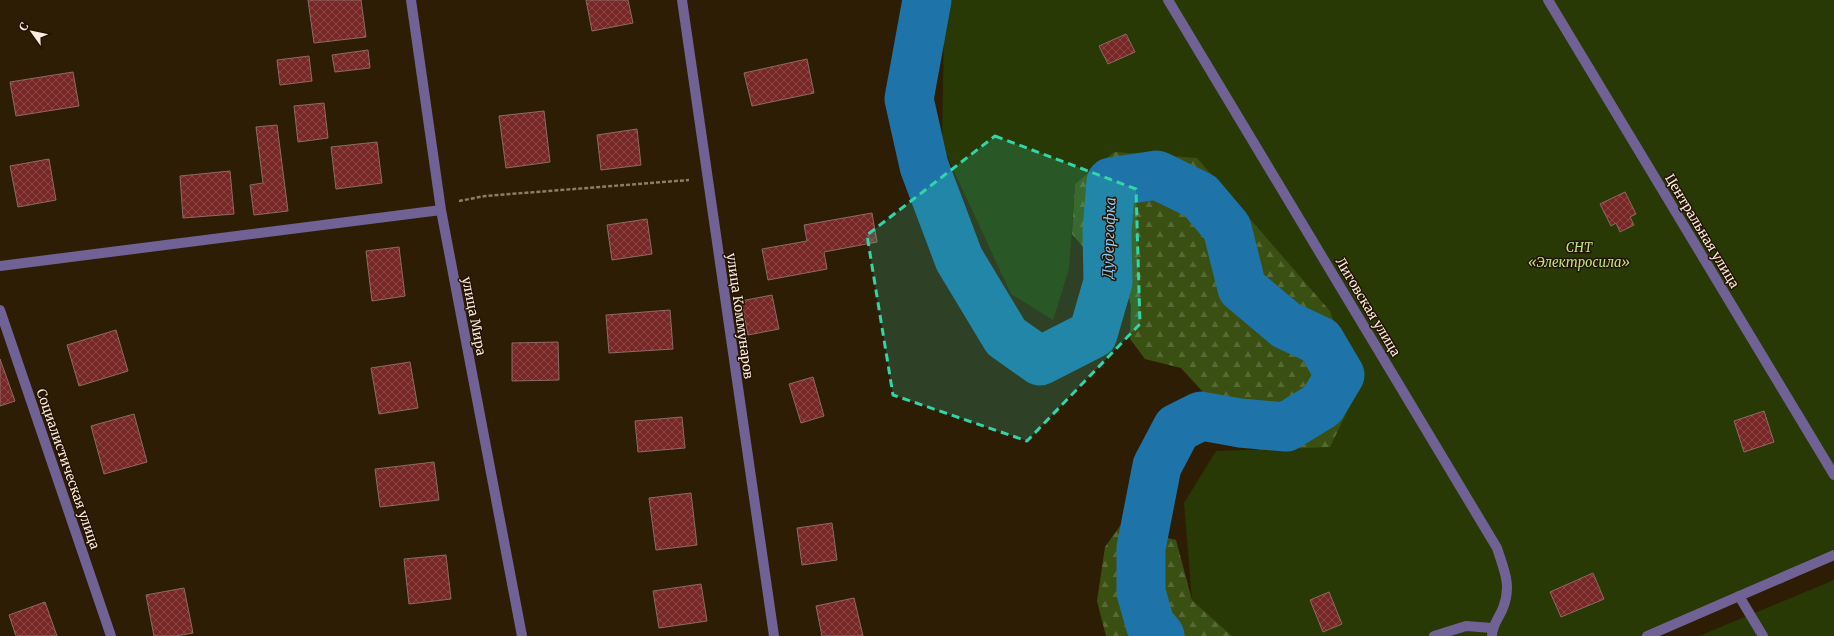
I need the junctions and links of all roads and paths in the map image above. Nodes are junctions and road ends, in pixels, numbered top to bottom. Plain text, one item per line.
1 (411, 0) edge
2 (682, 0) edge
3 (1168, 0) edge
4 (1548, 0) edge
5 (707, 178) junction
6 (441, 210) junction
7 (0, 266) edge
8 (0, 310) edge
9 (1834, 475) edge
10 (1834, 555) edge
11 (1739, 596) junction
12 (1492, 632) edge
13 (111, 636) edge
14 (522, 636) edge
15 (774, 636) edge
16 (1434, 636) edge
17 (1647, 636) edge
18 (1763, 636) edge

1 - 6 street, улица Мира
2 - 5 street, улица Коммунаров
3 - 12 street, Лиговская улица
4 - 9 street, Центральная улица
5 - 6 path
5 - 15 street, улица Коммунаров
6 - 7 street
6 - 14 street, улица Мира
8 - 13 street, Социалистическая улица
10 - 11 street
11 - 17 street
11 - 18 street
12 - 16 street

